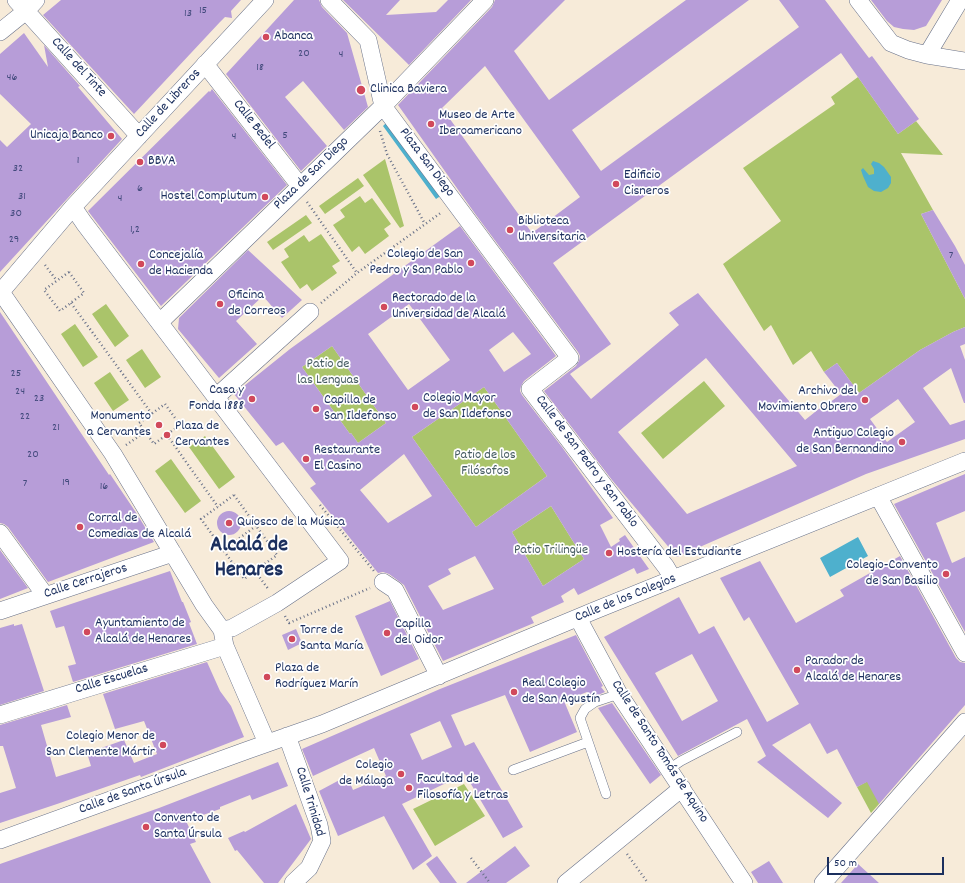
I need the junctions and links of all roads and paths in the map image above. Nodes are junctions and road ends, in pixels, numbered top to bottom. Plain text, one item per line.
1 (265, 0) edge
2 (329, 0) edge
3 (485, 0) edge
4 (858, 0) edge
5 (960, 0) edge
6 (26, 4) edge
7 (0, 32) edge
8 (927, 55) junction
9 (965, 61) edge
10 (205, 64) junction
11 (379, 109) junction
12 (139, 136) junction
13 (299, 188) junction
14 (455, 203) junction
15 (73, 207) junction
16 (468, 221) joint
17 (425, 224) junction
18 (44, 264) dead end
19 (357, 273) junction
20 (57, 281) junction
21 (1, 292) edge
22 (71, 303) junction
23 (310, 312) joint
24 (160, 322) junction
25 (216, 397) junction
26 (152, 414) junction
27 (146, 432) junction
28 (167, 435) junction
29 (113, 454) junction
30 (965, 461) edge
31 (878, 496) junction
32 (218, 507) junction
33 (256, 526) junction
34 (0, 533) edge
35 (223, 550) junction
36 (168, 555) junction
37 (673, 579) junction
38 (383, 582) dead end
39 (45, 595) junction
40 (0, 611) edge
41 (578, 618) junction
42 (223, 638) junction
43 (965, 653) edge
44 (439, 676) junction
45 (619, 694) junction
46 (0, 715) edge
47 (965, 722) edge
48 (737, 732) dead end
49 (287, 736) junction
50 (588, 742) junction
51 (267, 743) junction
52 (669, 769) junction
53 (513, 770) dead end
54 (682, 788) junction
55 (606, 794) dead end
56 (0, 840) edge
57 (618, 840) junction
58 (471, 858) dead end
59 (293, 883) edge
60 (490, 883) edge
61 (566, 883) edge
62 (648, 883) edge
63 (744, 883) edge
64 (823, 883) edge

1 - 10 street, Calle de Libreros
2 - 11 street
3 - 11 street, Plaza de San Diego
4 - 8 street
5 - 8 street
6 - 7 street
6 - 12 street, Calle del Tinte
8 - 9 street
10 - 12 street, Calle de Libreros
10 - 13 street, Calle Bedel
11 - 13 street, Plaza de San Diego
11 - 14 street, Plaza San Diego
11 - 17 path
12 - 15 street, Calle de Libreros
13 - 19 path
13 - 24 street, Plaza de San Diego
14 - 16 street, Plaza San Diego
14 - 17 path
15 - 21 street
15 - 24 street
16 - 37 street, Calle de San Pedro y San Pablo
17 - 19 path
18 - 20 path
19 - 23 path
20 - 22 path
20 - 22 path
21 - 29 street
22 - 26 path
23 - 25 street
24 - 25 street
25 - 42 street
26 - 27 path
26 - 28 path
27 - 28 path
27 - 29 path
28 - 32 path
29 - 36 street
30 - 31 street, Calle de los Colegios
31 - 37 street, Calle de los Colegios
31 - 43 street
32 - 33 path
32 - 35 path
33 - 35 path
33 - 35 path
34 - 39 street
36 - 39 street, Calle Cerrajeros
36 - 42 street
37 - 41 street, Calle de los Colegios
38 - 44 street
39 - 40 street, Calle Cerrajeros
41 - 44 street, Calle de los Colegios
41 - 45 street, Calle de Santo Tomás de Aquino
42 - 46 street, Calle Escuelas
42 - 51 street
44 - 49 street, Calle de los Colegios
45 - 50 lane
45 - 52 street, Calle de Santo Tomás de Aquino
47 - 64 street
48 - 52 lane
49 - 51 street, Calle de Santa Úrsula
49 - 59 street, Calle Trinidad
50 - 53 lane
50 - 55 lane
51 - 56 street, Calle de Santa Úrsula
52 - 54 street, Calle de Santo Tomás de Aquino
54 - 57 street
54 - 63 street, Calle de Santo Tomás de Aquino
57 - 61 street
57 - 62 path
58 - 60 path

